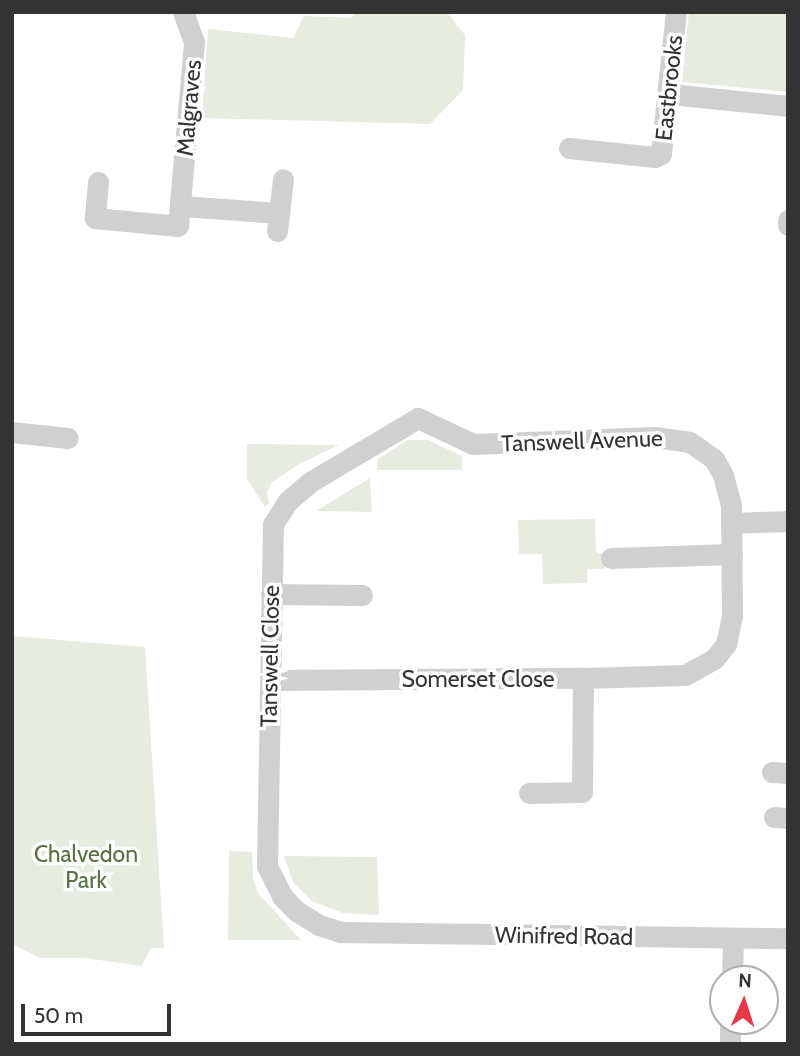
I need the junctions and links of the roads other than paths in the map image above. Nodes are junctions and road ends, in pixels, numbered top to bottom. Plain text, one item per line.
1 (183, 12) edge
2 (676, 12) edge
3 (670, 94) junction
4 (788, 106) edge
5 (569, 148) dead end
6 (283, 179) dead end
7 (98, 182) dead end
8 (181, 206) junction
9 (788, 220) edge
10 (788, 225) edge
11 (418, 418) joint
12 (12, 432) edge
13 (68, 438) dead end
14 (788, 521) edge
15 (731, 523) junction
16 (732, 554) junction
17 (611, 558) dead end
18 (271, 594) junction
19 (362, 595) dead end
20 (685, 674) joint
21 (583, 678) junction
22 (271, 680) junction
23 (529, 793) dead end
24 (340, 932) joint
25 (733, 939) junction
26 (788, 939) edge
27 (732, 965) edge

1 - 8 street, Malgraves
2 - 3 street, Eastbrooks
3 - 4 street
3 - 5 street, Eastbrooks
6 - 8 street
7 - 8 street
9 - 10 street
11 - 15 street, Tanswell Avenue
11 - 18 street, Tanswell Close
12 - 13 street
14 - 15 street
15 - 16 street, Tanswell Avenue
16 - 17 street
16 - 20 street, Tanswell Avenue
18 - 19 street
18 - 22 street, Tanswell Close
20 - 21 street, Somerset Close
21 - 22 street, Somerset Close
21 - 23 street
22 - 24 street, Tanswell Close
24 - 25 street, Winifred Road
25 - 26 street, Winifred Road
25 - 27 street

